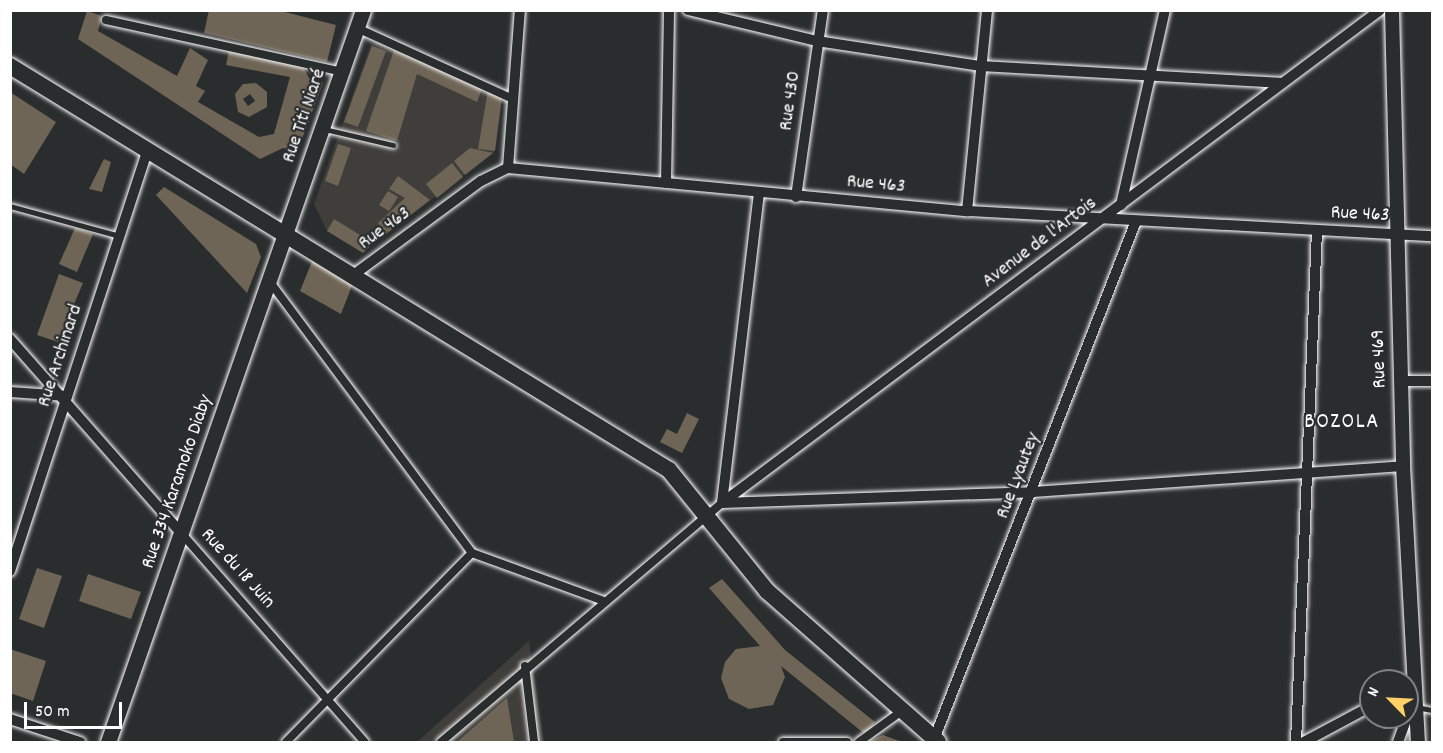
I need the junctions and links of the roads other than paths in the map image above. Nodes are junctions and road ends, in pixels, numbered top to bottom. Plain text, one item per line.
1 (363, 10) edge
2 (520, 10) edge
3 (669, 10) edge
4 (688, 10) edge
5 (823, 10) edge
6 (987, 10) edge
7 (1165, 10) edge
8 (1380, 10) edge
9 (1392, 10) edge
10 (106, 20) dead end
11 (357, 28) junction
12 (817, 41) junction
13 (10, 66) edge
14 (981, 66) junction
15 (342, 72) junction
16 (1148, 78) junction
17 (1283, 83) junction
18 (513, 99) junction
19 (322, 129) junction
20 (393, 145) dead end
21 (147, 153) junction
22 (508, 168) junction
23 (666, 183) junction
24 (759, 194) junction
25 (796, 197) junction
26 (1120, 205) junction
27 (10, 206) edge
28 (967, 211) junction
29 (1101, 220) junction
30 (1136, 221) junction
31 (1317, 231) junction
32 (1395, 235) junction
33 (120, 236) junction
34 (286, 236) junction
35 (1432, 236) edge
36 (352, 276) junction
37 (270, 282) junction
38 (10, 339) edge
39 (1400, 381) junction
40 (1432, 381) edge
41 (10, 392) edge
42 (67, 396) junction
43 (1403, 466) junction
44 (1308, 472) junction
45 (1033, 492) junction
46 (716, 508) junction
47 (182, 534) junction
48 (472, 553) junction
49 (10, 571) edge
50 (604, 601) junction
51 (525, 666) junction
52 (1411, 669) edge
53 (329, 698) junction
54 (899, 712) junction
55 (1359, 712) edge
56 (10, 719) edge
57 (80, 742) edge
58 (108, 742) edge
59 (286, 742) edge
60 (365, 742) edge
61 (441, 742) edge
62 (534, 742) edge
63 (783, 742) edge
64 (847, 742) edge
65 (859, 742) edge
66 (935, 742) edge
67 (1296, 742) edge
68 (1304, 742) edge

1 - 11 main road, Rue Titi Niaré
2 - 18 street
3 - 23 street
4 - 12 street
5 - 12 street, Rue 430
6 - 14 street
7 - 16 street
8 - 17 street, Avenue de l'Artois
9 - 32 street, Rue 469
10 - 15 street
11 - 15 main road, Rue Titi Niaré
11 - 18 street
12 - 14 street
12 - 25 street, Rue 430
13 - 21 main road
14 - 16 street
14 - 28 street
15 - 19 main road, Rue Titi Niaré
16 - 17 street
16 - 26 street
17 - 26 street, Avenue de l'Artois
18 - 22 street
19 - 20 lane
19 - 34 main road, Rue Titi Niaré
21 - 33 street, Rue Archinard
21 - 34 main road
22 - 23 street, Rue 463
22 - 36 street, Rue 463
23 - 24 street, Rue 463
24 - 25 street, Rue 463
24 - 46 street
25 - 28 street, Rue 463
26 - 29 street, Avenue de l'Artois
27 - 33 lane
28 - 29 street, Rue 463
29 - 30 street, Rue 463
29 - 46 street, Avenue de l'Artois
30 - 31 street, Rue 463
30 - 45 street, Rue Lyautey
31 - 32 street, Rue 463
31 - 44 street
32 - 35 street, Rue 463
32 - 39 street, Rue 469
33 - 42 street, Rue Archinard
34 - 36 main road
34 - 37 main road, Rue 334 Karamoko Diaby
36 - 46 main road
37 - 47 main road, Rue 334 Karamoko Diaby
37 - 48 street
38 - 42 street, Rue du 18 Juin
39 - 40 street
39 - 43 street, Rue 469
41 - 42 street
42 - 47 street, Rue du 18 Juin
42 - 49 street, Rue Archinard
43 - 44 street
43 - 52 street, Rue 469
44 - 45 street
44 - 67 street
45 - 46 street
45 - 66 street, Rue Lyautey
46 - 50 street
46 - 54 main road
47 - 53 street, Rue du 18 Juin
47 - 58 main road, Rue 334 Karamoko Diaby
48 - 50 street
48 - 53 street
50 - 51 street
51 - 61 street
51 - 62 street
53 - 59 street
53 - 60 street, Rue du 18 Juin
54 - 65 street
54 - 66 main road
55 - 68 street
56 - 57 street
63 - 64 street

